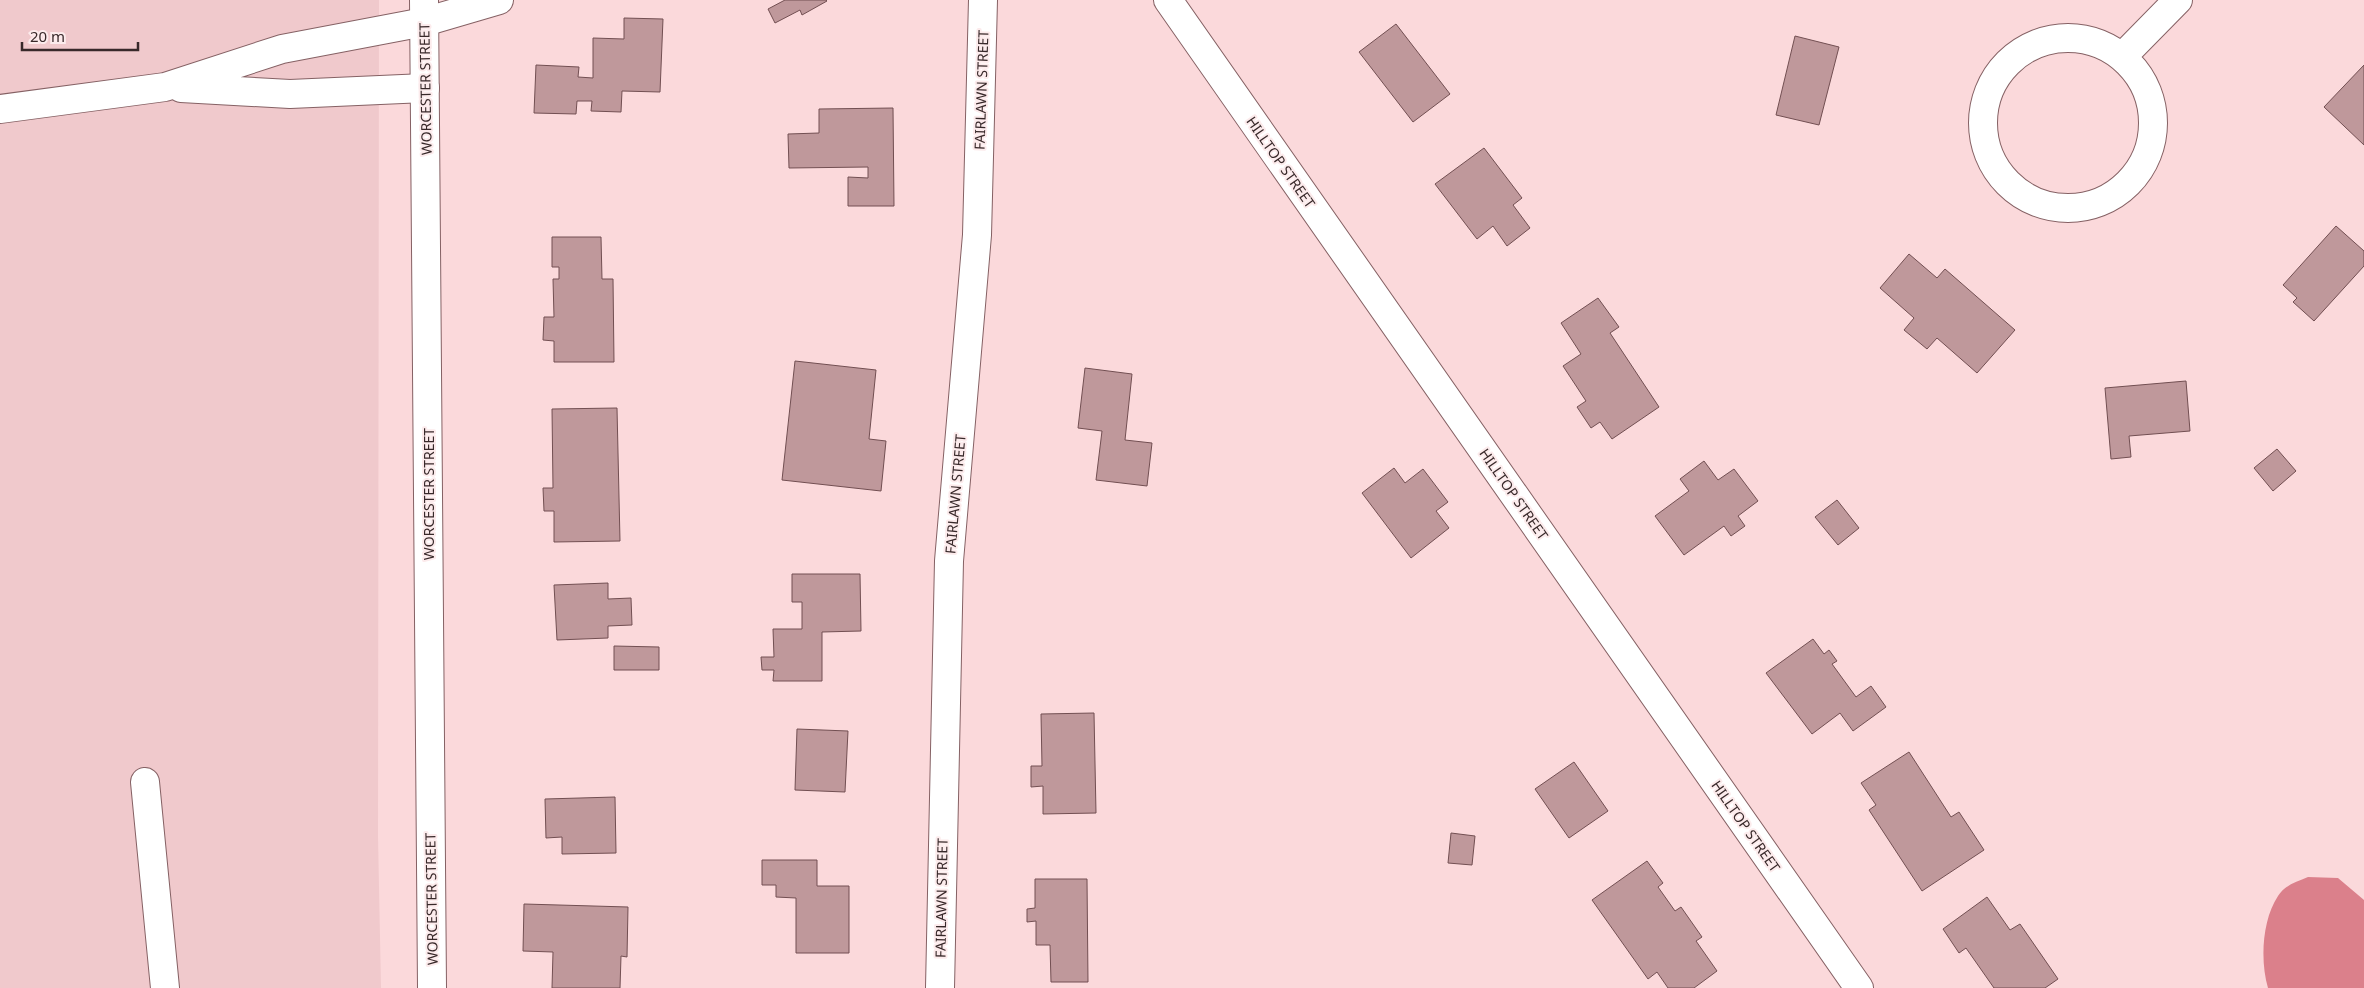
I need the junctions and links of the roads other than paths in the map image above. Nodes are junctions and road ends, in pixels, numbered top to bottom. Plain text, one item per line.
1 (499, 0) edge
2 (984, 0) edge
3 (1168, 0) edge
4 (2178, 0) edge
5 (424, 11) edge
6 (2122, 58) junction
7 (164, 87) junction
8 (425, 88) junction
9 (0, 109) edge
10 (146, 782) dead end
11 (165, 988) edge
12 (432, 988) edge
13 (940, 988) edge
14 (1860, 988) edge

1 - 5 street
2 - 13 street, FAIRLAWN STREET
3 - 14 street, HILLTOP STREET
4 - 6 street
5 - 7 street
5 - 8 street, WORCESTER STREET
6 - 6 street
7 - 8 street
7 - 9 street
8 - 12 street, WORCESTER STREET
10 - 11 street

